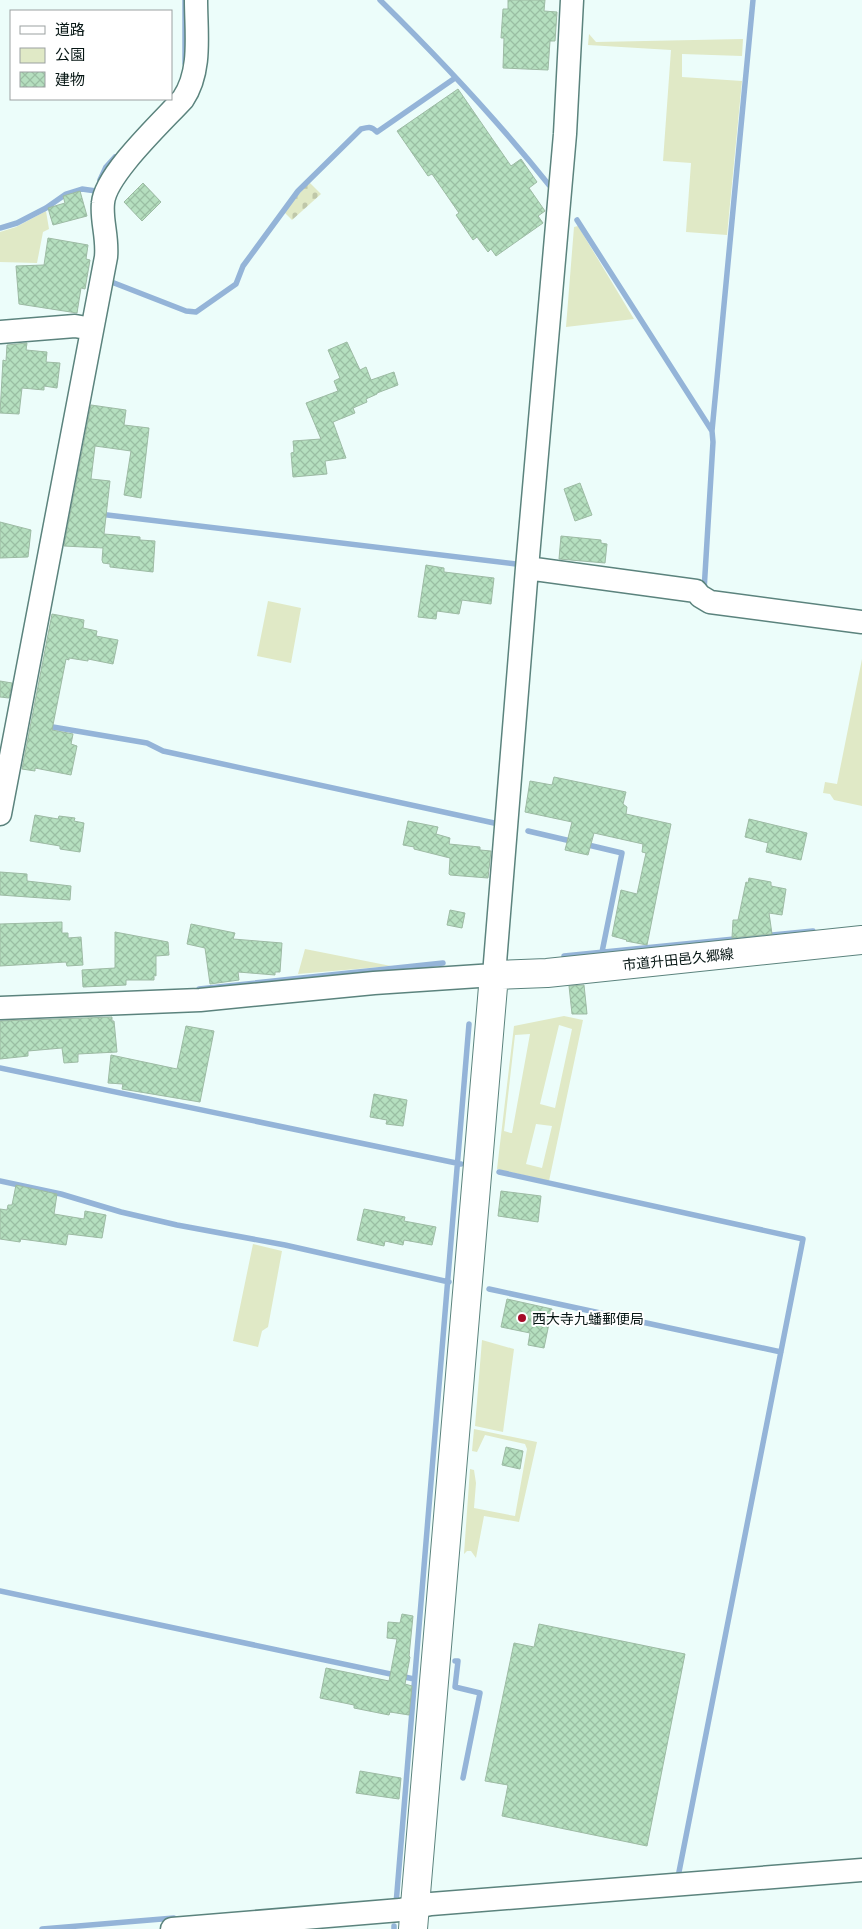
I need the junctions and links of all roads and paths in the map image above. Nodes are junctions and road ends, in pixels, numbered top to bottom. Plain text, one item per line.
1 (196, 0) edge
2 (572, 0) edge
3 (85, 328) junction
4 (0, 332) edge
5 (527, 568) junction
6 (862, 622) edge
7 (0, 814) edge
8 (862, 940) edge
9 (494, 975) junction
10 (0, 1008) edge
11 (862, 1870) edge
12 (414, 1918) edge
13 (172, 1929) edge

1 - 3 street
2 - 5 street
3 - 4 street
3 - 7 street
5 - 6 street
5 - 9 street
8 - 9 street, 市道升田邑久郷線
9 - 10 street
9 - 12 street
11 - 12 street
12 - 13 street

